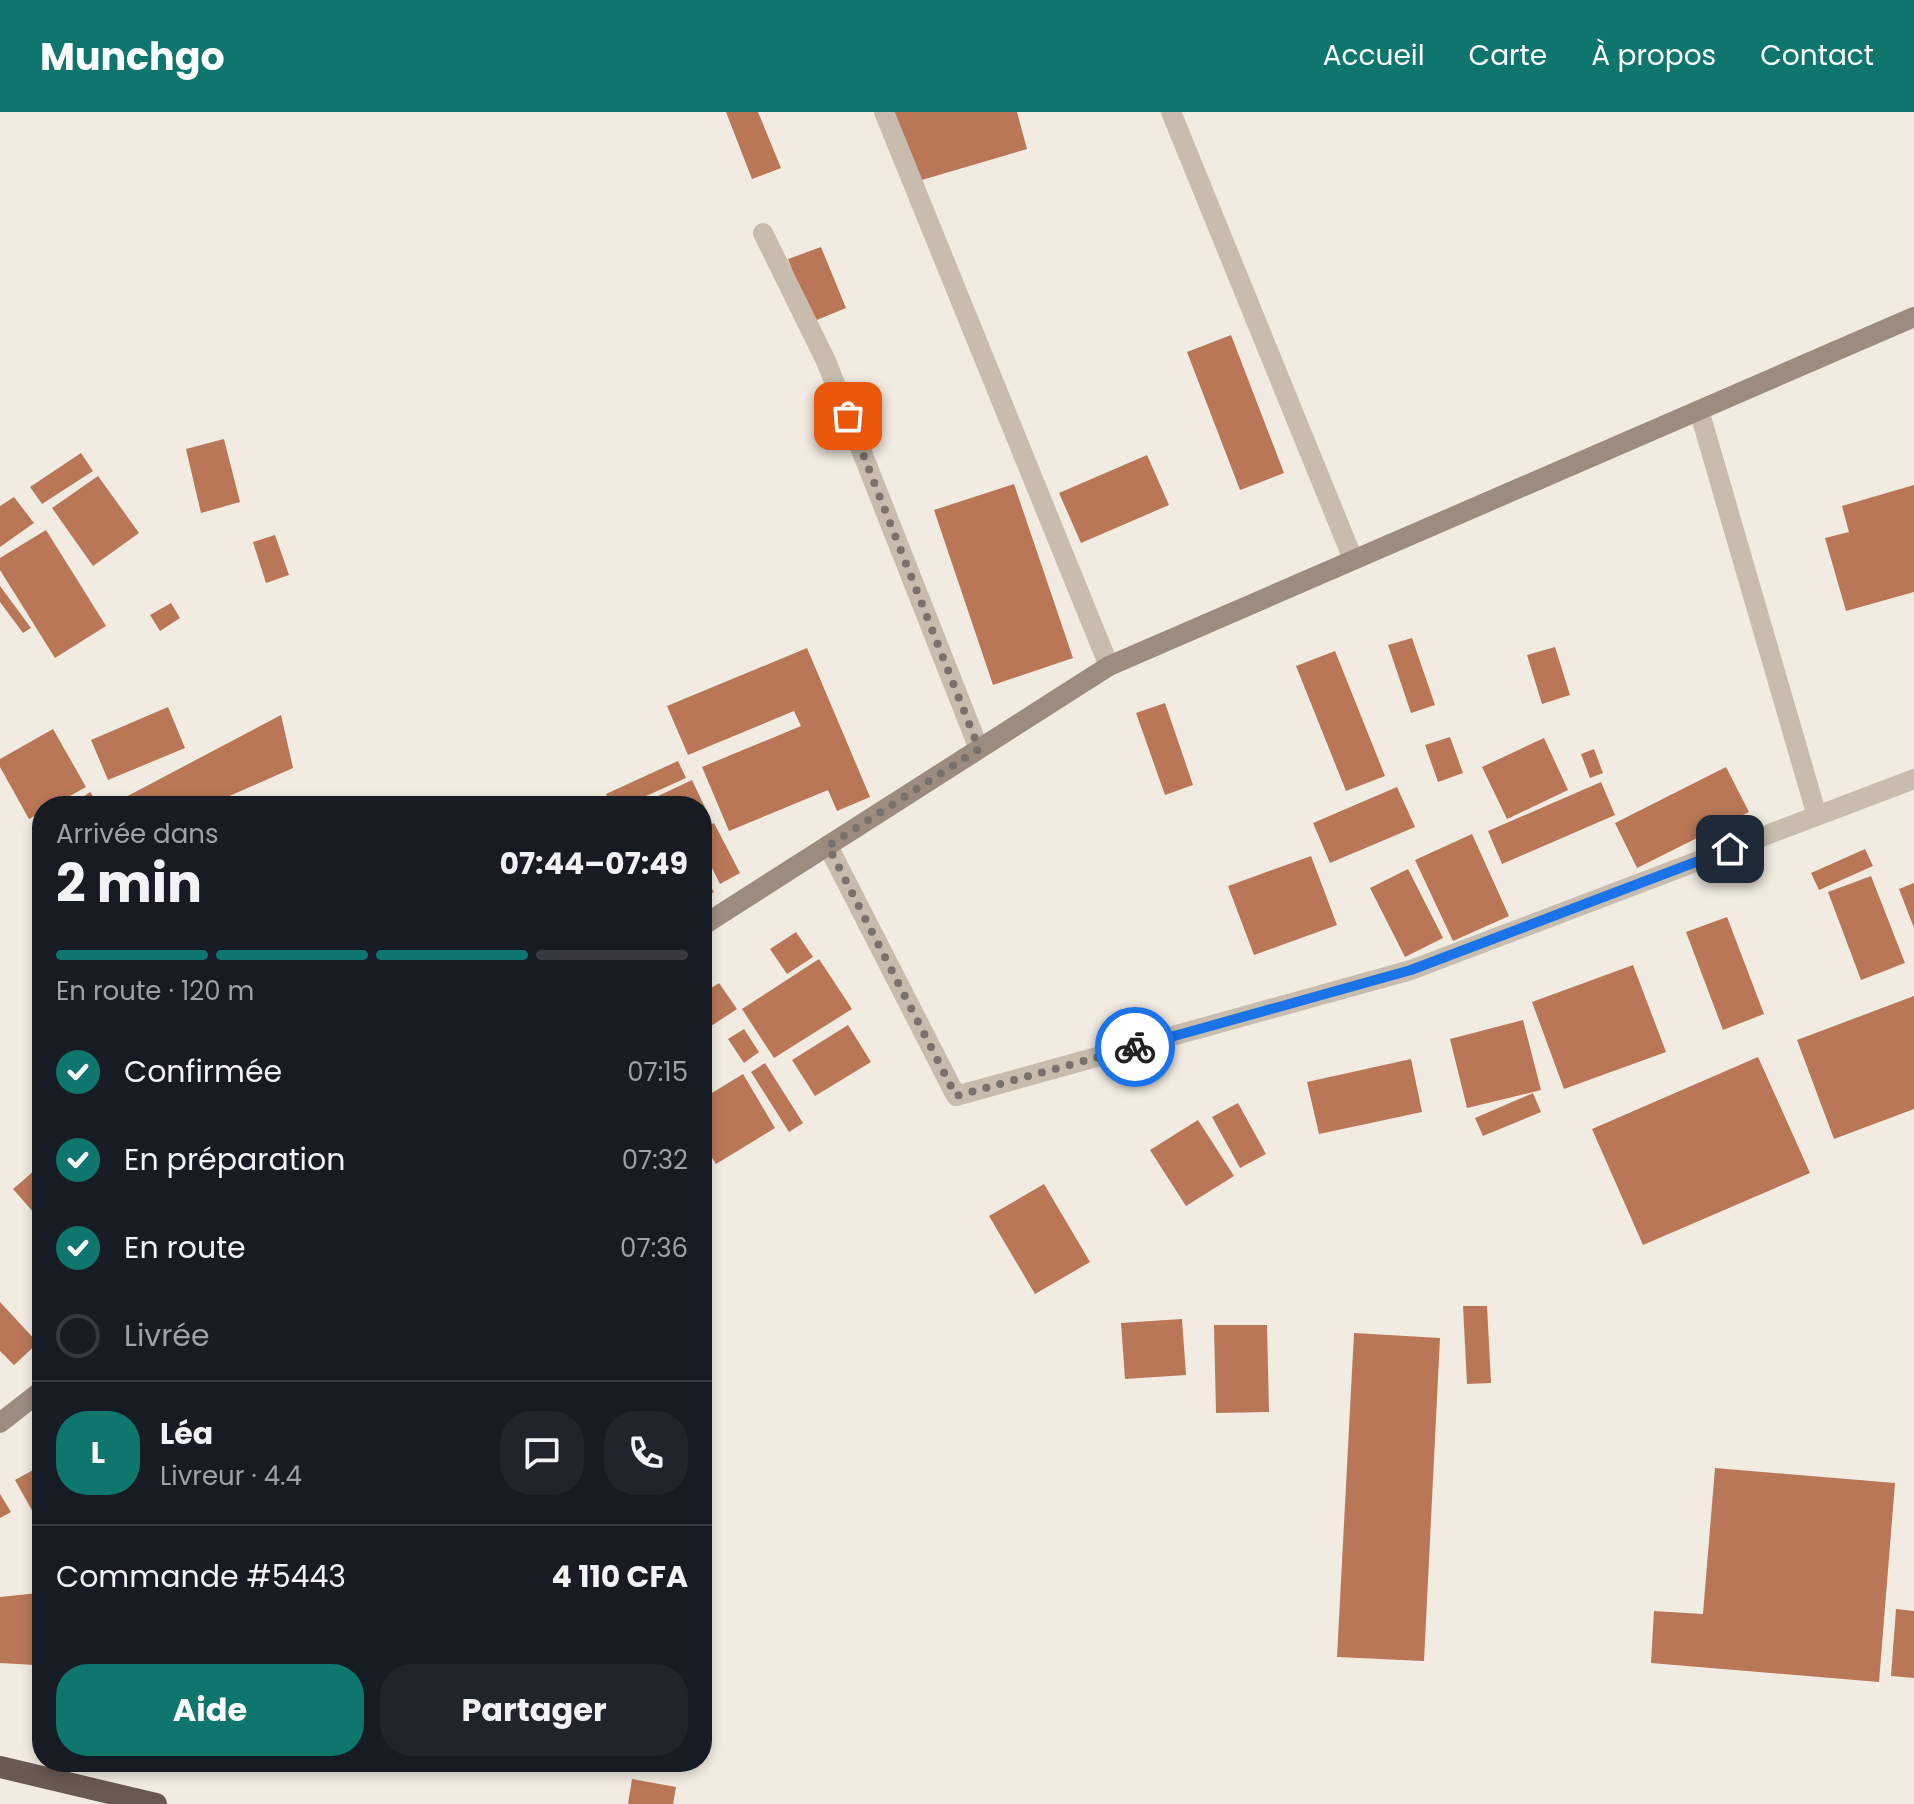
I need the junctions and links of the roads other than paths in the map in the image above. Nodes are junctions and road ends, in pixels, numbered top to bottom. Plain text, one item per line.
1 (884, 112) edge
2 (1171, 112) edge
3 (763, 233) dead end
4 (1914, 317) edge
5 (1699, 410) junction
6 (1353, 559) junction
7 (1109, 666) junction
8 (979, 749) junction
9 (1914, 779) edge
10 (1817, 816) junction
11 (828, 846) junction
12 (712, 920) edge
13 (32, 1398) edge
14 (0, 1423) edge
15 (0, 1767) edge
16 (156, 1804) edge

1 - 7 street
2 - 6 street
3 - 8 street
4 - 5 main road
5 - 6 main road
5 - 10 street
6 - 7 main road
7 - 8 main road
8 - 11 main road
9 - 10 street
10 - 11 street
11 - 12 main road
13 - 14 main road
15 - 16 highway

